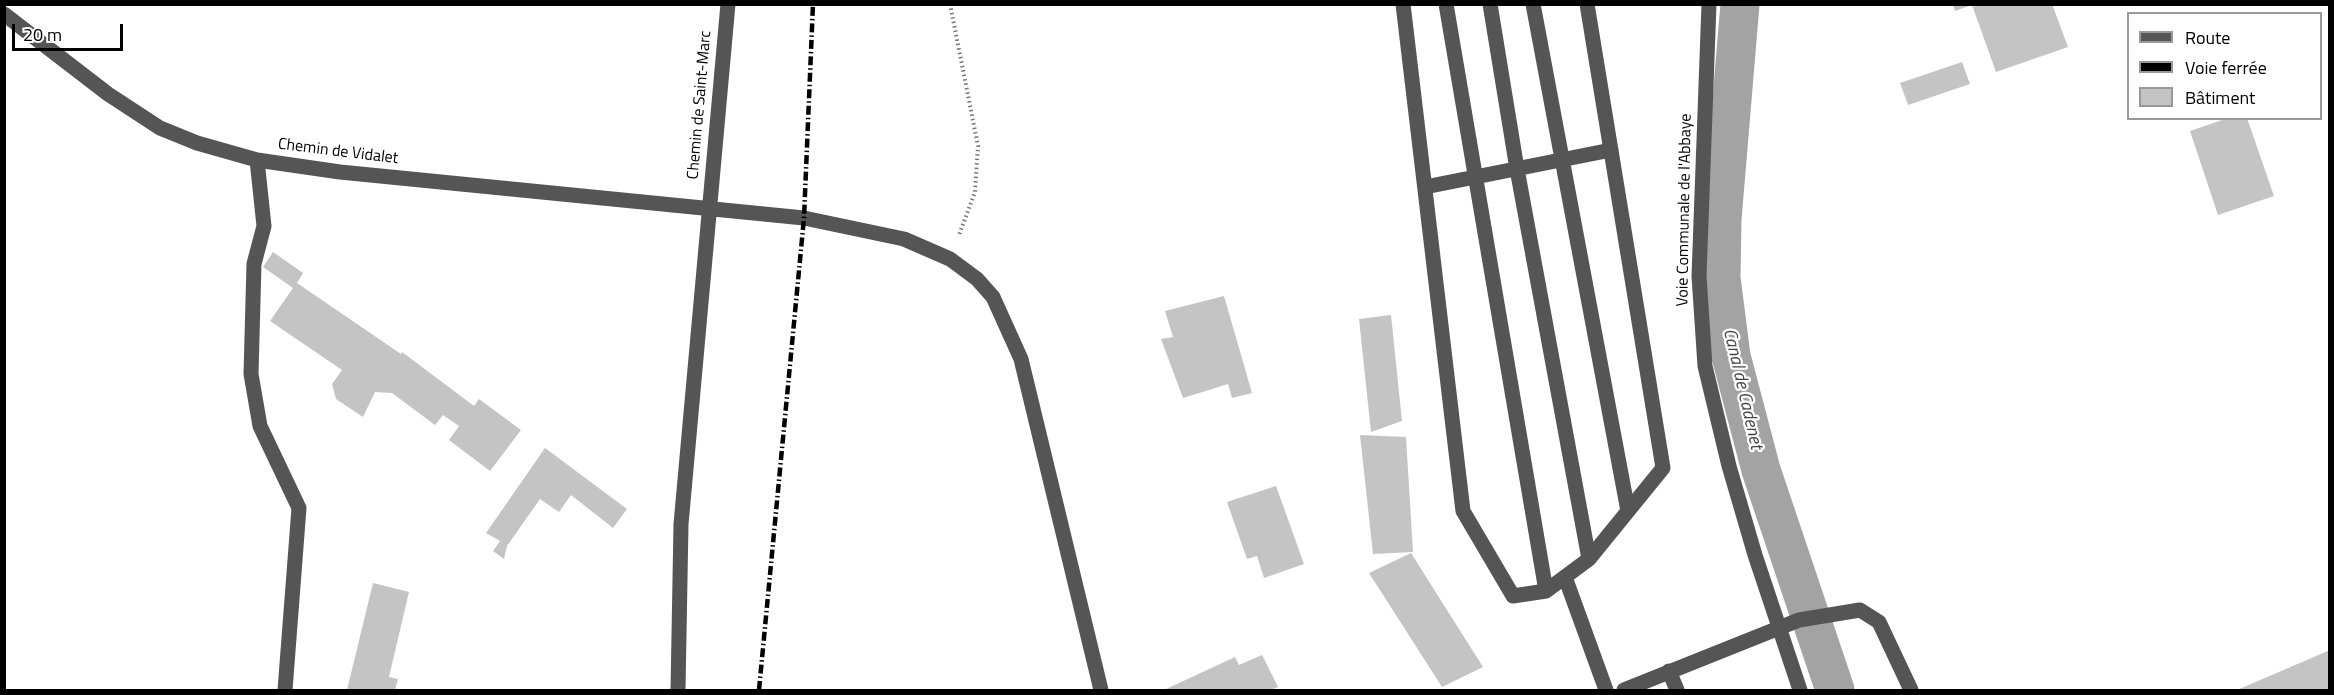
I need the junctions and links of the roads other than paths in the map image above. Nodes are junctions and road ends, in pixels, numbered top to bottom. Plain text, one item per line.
1 (728, 4) edge
2 (1403, 4) edge
3 (1446, 4) edge
4 (1490, 4) edge
5 (1533, 4) edge
6 (1587, 4) edge
7 (1709, 4) edge
8 (4, 14) edge
9 (1611, 150) junction
10 (256, 159) junction
11 (1562, 160) junction
12 (1517, 169) junction
13 (1477, 177) junction
14 (1425, 187) junction
15 (708, 209) junction
16 (1628, 511) junction
17 (1589, 559) junction
18 (1565, 577) junction
19 (1546, 591) junction
20 (1778, 628) junction
21 (1669, 671) junction
22 (285, 690) edge
23 (678, 690) edge
24 (1101, 690) edge
25 (1606, 690) edge
26 (1624, 690) edge
27 (1677, 690) edge
28 (1800, 690) edge
29 (1911, 690) edge

1 - 15 street, Chemin de Saint-Marc
2 - 14 street
3 - 13 street
4 - 12 street
5 - 11 street
6 - 9 street
7 - 20 street, Voie Communale de l'Abbaye
8 - 10 street, Chemin de Vidalet
9 - 11 street
9 - 16 street
10 - 15 street, Chemin de Vidalet
10 - 22 street
11 - 12 street
11 - 16 street
12 - 13 street
12 - 17 street
13 - 14 street
13 - 19 street
14 - 19 street
15 - 23 street, Chemin de Saint-Marc
15 - 24 street, Chemin de Vidalet
16 - 17 street
17 - 18 street
18 - 19 street
18 - 25 street
20 - 21 street
20 - 28 street, Voie Communale de l'Abbaye
20 - 29 street
21 - 26 street
21 - 27 street

